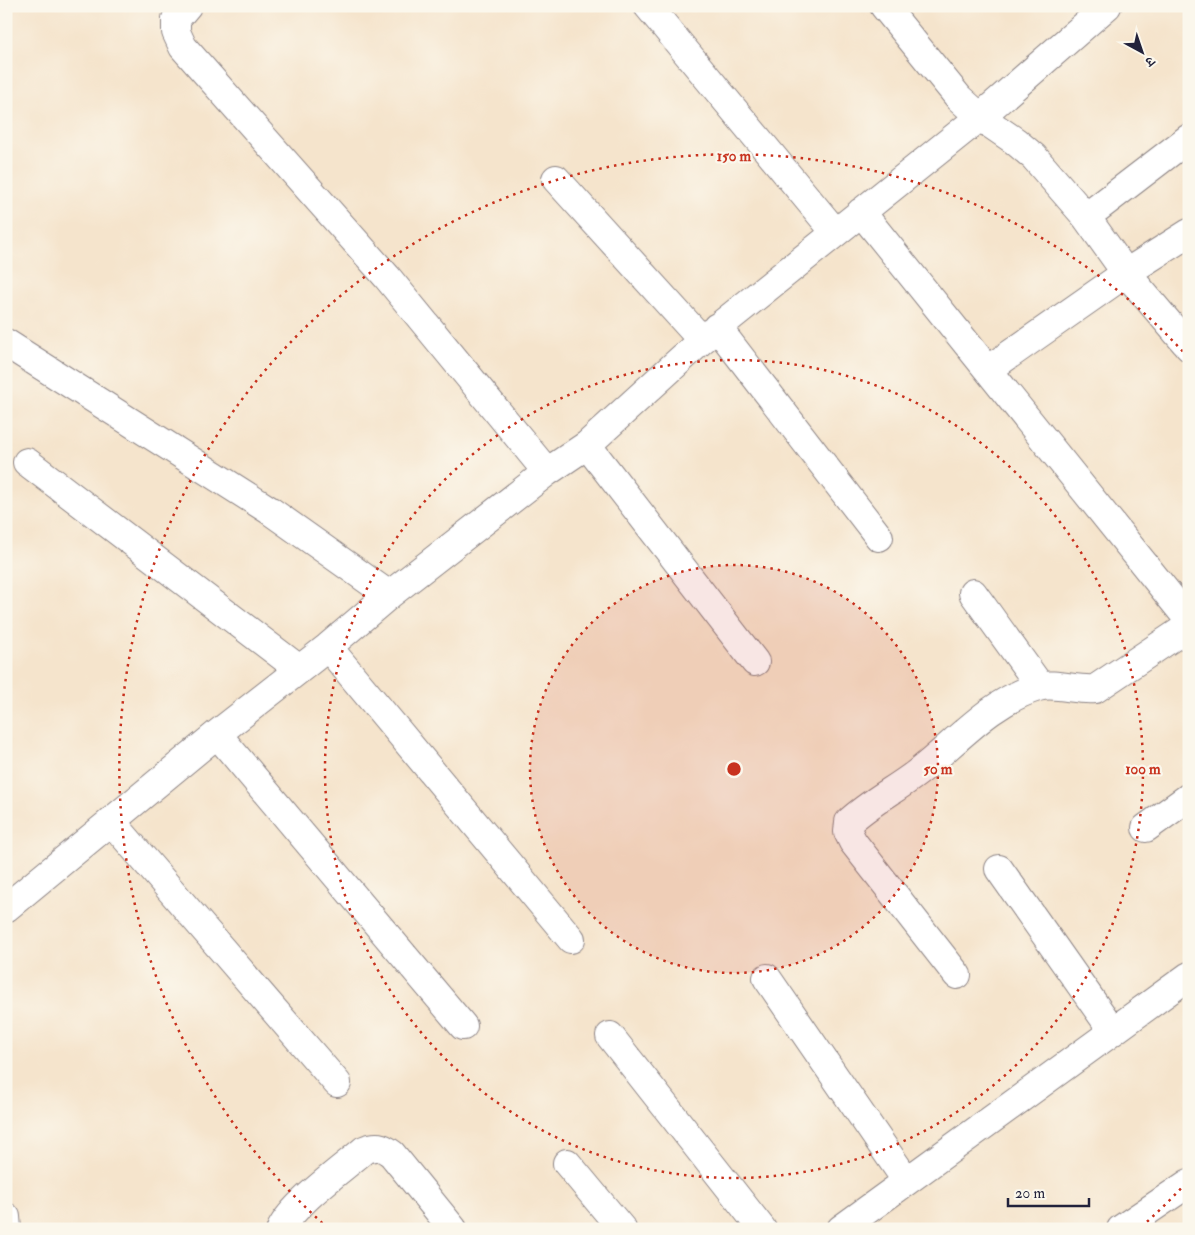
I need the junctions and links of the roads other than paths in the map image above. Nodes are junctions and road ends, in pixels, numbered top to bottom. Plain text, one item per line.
1 (187, 6) edge
2 (648, 6) edge
3 (884, 6) edge
4 (1106, 6) edge
5 (980, 117) junction
6 (1189, 138) edge
7 (556, 179) dead end
8 (861, 212) junction
9 (1086, 217) junction
10 (834, 232) junction
11 (1189, 232) edge
12 (1126, 273) junction
13 (710, 334) junction
14 (6, 343) edge
15 (1189, 347) edge
16 (989, 369) junction
17 (587, 445) junction
18 (27, 462) dead end
19 (547, 472) junction
20 (879, 537) dead end
21 (973, 593) dead end
22 (389, 595) junction
23 (1189, 620) edge
24 (1189, 626) edge
25 (328, 647) junction
26 (755, 662) dead end
27 (299, 669) junction
28 (1040, 686) junction
29 (217, 734) junction
30 (1189, 797) edge
31 (111, 822) junction
32 (1146, 828) dead end
33 (999, 869) dead end
34 (6, 908) edge
35 (571, 939) dead end
36 (958, 976) dead end
37 (1189, 976) edge
38 (767, 978) dead end
39 (463, 1026) dead end
40 (1112, 1030) junction
41 (610, 1036) dead end
42 (337, 1083) dead end
43 (567, 1163) dead end
44 (906, 1180) junction
45 (1189, 1182) edge
46 (6, 1217) edge
47 (7, 1229) edge
48 (281, 1229) edge
49 (453, 1229) edge
50 (622, 1229) edge
51 (762, 1229) edge
52 (841, 1229) edge
53 (1121, 1229) edge

1 - 19 street
2 - 10 street
3 - 5 street
4 - 5 street
5 - 8 street
5 - 9 street
6 - 9 street
7 - 13 street
8 - 10 street
8 - 16 street
9 - 12 street
10 - 13 street
11 - 12 street
12 - 15 street
12 - 16 street
13 - 17 street
13 - 20 street
14 - 22 street
16 - 23 street
17 - 19 street
17 - 26 street
18 - 27 street
19 - 22 street
21 - 28 street
22 - 25 street
24 - 28 street
25 - 27 street
25 - 35 street
27 - 29 street
28 - 36 street
29 - 31 street
29 - 39 street
30 - 32 street
31 - 34 street
31 - 42 street
33 - 40 street
37 - 40 street
38 - 44 street
40 - 44 street
41 - 51 street
43 - 50 street
44 - 52 street
45 - 53 street
46 - 47 street
48 - 49 street

